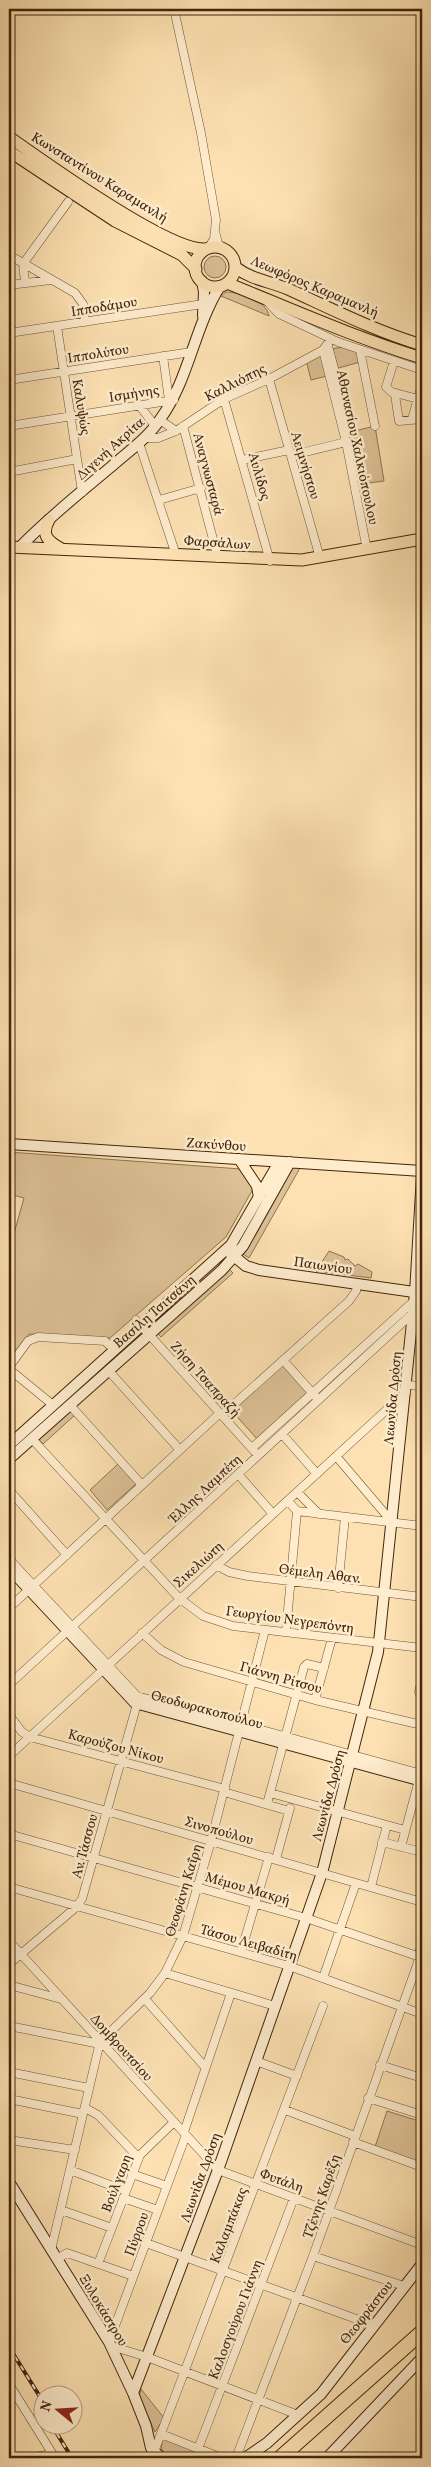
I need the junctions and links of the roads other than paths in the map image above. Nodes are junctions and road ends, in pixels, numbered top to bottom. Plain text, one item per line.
1 (174, 9) edge
2 (9, 137) edge
3 (9, 151) edge
4 (68, 202) dead end
5 (215, 231) junction
6 (207, 248) junction
7 (224, 249) junction
8 (9, 255) edge
9 (23, 264) junction
10 (236, 267) junction
11 (196, 269) junction
12 (51, 280) junction
13 (202, 281) junction
14 (25, 282) junction
15 (9, 285) edge
16 (224, 285) junction
17 (263, 297) junction
18 (203, 304) junction
19 (85, 322) junction
20 (202, 322) junction
21 (58, 326) junction
22 (9, 333) edge
23 (419, 343) edge
24 (328, 345) junction
25 (360, 350) junction
26 (191, 352) junction
27 (163, 356) junction
28 (422, 358) edge
29 (394, 361) junction
30 (422, 370) edge
31 (64, 371) junction
32 (268, 379) junction
33 (9, 380) edge
34 (422, 385) edge
35 (392, 392) junction
36 (224, 399) junction
37 (418, 399) junction
38 (171, 400) junction
39 (139, 405) junction
40 (72, 415) junction
41 (412, 419) junction
42 (422, 419) edge
43 (158, 423) junction
44 (9, 426) edge
45 (184, 426) junction
46 (375, 426) dead end
47 (176, 431) junction
48 (345, 439) junction
49 (142, 441) junction
50 (290, 453) junction
51 (77, 459) junction
52 (242, 460) junction
53 (9, 472) edge
54 (201, 488) junction
55 (82, 492) junction
56 (159, 500) junction
57 (49, 520) junction
58 (422, 538) edge
59 (15, 547) edge
60 (61, 549) junction
61 (367, 550) junction
62 (176, 555) junction
63 (218, 558) junction
64 (320, 558) junction
65 (270, 560) junction
66 (9, 1144) edge
67 (239, 1159) junction
68 (279, 1162) junction
69 (290, 1162) junction
70 (422, 1173) edge
71 (259, 1198) junction
72 (420, 1247) edge
73 (231, 1253) junction
74 (357, 1284) junction
75 (417, 1295) edge
76 (413, 1313) junction
77 (142, 1327) junction
78 (110, 1345) dead end
79 (283, 1360) junction
80 (9, 1368) edge
81 (108, 1370) junction
82 (422, 1386) edge
83 (406, 1389) junction
84 (316, 1397) junction
85 (53, 1405) junction
86 (70, 1405) junction
87 (221, 1414) junction
88 (282, 1434) junction
89 (32, 1439) junction
90 (9, 1445) edge
91 (252, 1448) junction
92 (180, 1450) junction
93 (258, 1455) junction
94 (336, 1456) junction
95 (9, 1459) edge
96 (238, 1474) junction
97 (317, 1474) junction
98 (142, 1485) junction
99 (9, 1490) edge
100 (297, 1492) junction
101 (288, 1501) junction
102 (297, 1511) junction
103 (273, 1514) junction
104 (319, 1514) junction
105 (344, 1517) junction
106 (105, 1520) junction
107 (393, 1523) junction
108 (422, 1526) edge
109 (67, 1555) junction
110 (9, 1559) edge
111 (144, 1561) junction
112 (216, 1565) junction
113 (9, 1568) edge
114 (290, 1582) junction
115 (31, 1588) junction
116 (338, 1588) junction
117 (386, 1593) junction
118 (422, 1597) edge
119 (179, 1598) junction
120 (9, 1608) edge
121 (70, 1629) junction
122 (264, 1630) junction
123 (286, 1632) junction
124 (142, 1634) junction
125 (332, 1638) junction
126 (380, 1644) junction
127 (422, 1648) edge
128 (105, 1667) junction
129 (324, 1668) junction
130 (422, 1678) edge
131 (13, 1681) dead end
132 (252, 1682) junction
133 (296, 1695) junction
134 (422, 1697) edge
135 (315, 1700) junction
136 (137, 1704) junction
137 (363, 1711) junction
138 (9, 1716) edge
139 (422, 1725) edge
140 (240, 1729) junction
141 (30, 1737) junction
142 (284, 1741) junction
143 (9, 1756) edge
144 (351, 1758) junction
145 (121, 1760) junction
146 (421, 1775) edge
147 (9, 1782) edge
148 (224, 1790) junction
149 (270, 1793) junction
150 (293, 1799) junction
151 (267, 1804) junction
152 (107, 1811) junction
153 (289, 1811) junction
154 (338, 1811) junction
155 (387, 1825) junction
156 (406, 1830) junction
157 (9, 1834) edge
158 (211, 1841) junction
159 (382, 1842) junction
160 (401, 1847) junction
161 (422, 1852) edge
162 (94, 1858) junction
163 (272, 1858) junction
164 (322, 1873) junction
165 (356, 1882) junction
166 (9, 1887) edge
167 (198, 1887) junction
168 (370, 1887) junction
169 (422, 1902) edge
170 (255, 1904) junction
171 (78, 1906) junction
172 (306, 1918) junction
173 (340, 1930) junction
174 (184, 1936) junction
175 (422, 1940) edge
176 (9, 1941) edge
177 (241, 1952) junction
178 (21, 1955) junction
179 (420, 1957) junction
180 (9, 1964) edge
181 (289, 1966) junction
182 (165, 1973) junction
183 (323, 1978) junction
184 (9, 1986) edge
185 (231, 1993) junction
186 (61, 1999) junction
187 (145, 1999) junction
188 (275, 2006) junction
189 (322, 2006) dead end
190 (401, 2006) junction
191 (422, 2014) edge
192 (9, 2026) edge
193 (100, 2043) junction
194 (256, 2061) junction
195 (380, 2065) junction
196 (205, 2067) junction
197 (9, 2072) edge
198 (297, 2076) junction
199 (422, 2078) edge
200 (89, 2088) junction
201 (368, 2098) junction
202 (9, 2099) edge
203 (285, 2110) junction
204 (84, 2111) junction
205 (422, 2115) edge
206 (174, 2122) junction
207 (185, 2133) junction
208 (354, 2139) junction
209 (9, 2140) edge
210 (75, 2150) junction
211 (138, 2157) junction
212 (422, 2164) edge
213 (70, 2170) junction
214 (218, 2170) junction
215 (132, 2174) junction
216 (9, 2182) edge
217 (257, 2184) junction
218 (167, 2186) junction
219 (124, 2194) junction
220 (294, 2198) junction
221 (61, 2210) junction
222 (158, 2210) junction
223 (330, 2211) junction
224 (112, 2228) junction
225 (146, 2244) junction
226 (422, 2245) edge
227 (54, 2255) junction
228 (313, 2256) junction
229 (185, 2257) junction
230 (98, 2264) junction
231 (422, 2264) edge
232 (223, 2271) junction
233 (133, 2276) junction
234 (261, 2285) junction
235 (404, 2286) junction
236 (297, 2298) junction
237 (373, 2325) junction
238 (422, 2332) edge
239 (110, 2344) junction
240 (147, 2357) junction
241 (422, 2358) edge
242 (185, 2372) junction
243 (332, 2377) junction
244 (9, 2384) edge
245 (223, 2386) junction
246 (133, 2393) junction
247 (11, 2394) edge
248 (257, 2398) junction
249 (293, 2413) junction
250 (161, 2434) junction
251 (198, 2449) junction
252 (54, 2456) edge
253 (155, 2456) edge
254 (247, 2457) edge
255 (28, 2458) edge
256 (222, 2458) edge
257 (236, 2458) edge
258 (280, 2458) edge
259 (327, 2458) edge

1 - 5 street
2 - 6 main road, Κωνσταντίνου Καραμανλή
3 - 11 main road, Κωνσταντίνου Καραμανλή
4 - 9 street
5 - 6 street
5 - 7 street
6 - 7 main road
6 - 11 main road
7 - 10 main road
8 - 9 street
9 - 12 street
9 - 14 street
10 - 16 main road
10 - 23 main road, Λεωφόρος Καραμανλή
11 - 13 main road
12 - 14 street
12 - 19 street
13 - 16 main road
13 - 18 street, Διγενή Ακρίτα
14 - 15 street
16 - 17 main road
16 - 20 street, Διγενή Ακρίτα
17 - 24 street
17 - 28 main road
18 - 19 street, Ιπποδάμου
18 - 20 street, Διγενή Ακρίτα
19 - 21 street, Ιπποδάμου
20 - 26 street, Διγενή Ακρίτα
21 - 22 street, Ιπποδάμου
21 - 31 street, Καλυψώς
24 - 25 street
24 - 32 street, Καλλιόπης
24 - 48 street, Αθανασίου Χαλκιόπουλου
25 - 29 street
25 - 46 street
26 - 27 street, Ιππολύτου
26 - 38 street, Διγενή Ακρίτα
27 - 31 street, Ιππολύτου
27 - 38 street
29 - 30 street
29 - 35 street
31 - 33 street, Ιππολύτου
31 - 40 street, Καλυψώς
32 - 36 street, Καλλιόπης
32 - 50 street, Αειμνήστου
34 - 37 street
35 - 37 street
35 - 41 street
36 - 45 street, Καλλιόπης
36 - 52 street, Αυλίδος
37 - 41 street
38 - 39 street, Ισμήνης
38 - 43 street, Διγενή Ακρίτα
39 - 40 street, Ισμήνης
39 - 43 street
40 - 44 street, Ισμήνης
40 - 51 street, Καλυψώς
41 - 42 street
43 - 47 street
43 - 49 street, Διγενή Ακρίτα
45 - 47 street, Καλλιόπης
45 - 54 street, Αναγνωσταρά
47 - 49 street, Καλλιόπης
48 - 50 street
48 - 61 street, Αθανασίου Χαλκιόπουλου
49 - 55 street, Διγενή Ακρίτα
49 - 56 street
50 - 52 street
50 - 64 street, Αειμνήστου
51 - 53 street
51 - 55 street, Καλυψώς
52 - 65 street, Αυλίδος
54 - 56 street
54 - 63 street, Αναγνωσταρά
55 - 57 street, Διγενή Ακρίτα
56 - 62 street
57 - 59 street, Διγενή Ακρίτα
57 - 60 main road
58 - 61 main road, Φαρσάλων
59 - 60 main road, Φαρσάλων
60 - 62 main road, Φαρσάλων
61 - 64 main road, Φαρσάλων
62 - 63 main road, Φαρσάλων
63 - 65 main road, Φαρσάλων
64 - 65 main road, Φαρσάλων
66 - 67 street, Ζακύνθου
67 - 68 street, Ζακύνθου
67 - 71 street
68 - 69 street, Ζακύνθου
68 - 71 street, Βασίλη Τσιτσάνη
69 - 70 street, Ζακύνθου
69 - 73 street, Βασίλη Τσιτσάνη
70 - 72 street, Λεωνίδα Δρόση
71 - 73 street, Βασίλη Τσιτσάνη
72 - 75 street, Λεωνίδα Δρόση
73 - 74 street, Παιωνίου
73 - 77 street, Βασίλη Τσιτσάνη
74 - 75 street, Παιωνίου
74 - 79 street
75 - 76 street, Λεωνίδα Δρόση
75 - 84 street
76 - 83 street, Λεωνίδα Δρόση
76 - 84 street, Έλλης Λαμπέτη
77 - 81 street, Βασίλη Τσιτσάνη
77 - 85 street, Βασίλη Τσιτσάνη
77 - 87 street, Ζήση Τσαπραζή
78 - 80 street
79 - 84 street
79 - 87 street
80 - 85 street
81 - 86 street, Βασίλη Τσιτσάνη
81 - 92 street
82 - 83 street
83 - 94 street, Σικελιώτη
83 - 107 street, Λεωνίδα Δρόση
84 - 88 street, Έλλης Λαμπέτη
84 - 91 street
85 - 90 street, Βασίλη Τσιτσάνη
86 - 89 street, Βασίλη Τσιτσάνη
86 - 98 street
87 - 91 street, Ζήση Τσαπραζή
87 - 92 street
88 - 93 street, Έλλης Λαμπέτη
88 - 97 street
89 - 95 street, Βασίλη Τσιτσάνη
89 - 106 street, Γεωργίου Νεγρεπόντη
91 - 93 street, Ζήση Τσαπραζή
92 - 98 street
93 - 96 street, Έλλης Λαμπέτη
94 - 97 street, Σικελιώτη
94 - 107 street
96 - 103 street
96 - 111 street, Έλλης Λαμπέτη
97 - 100 street, Σικελιώτη
98 - 106 street
99 - 109 street
100 - 101 street, Σικελιώτη
100 - 104 street
101 - 102 street
101 - 103 street, Σικελιώτη
102 - 104 street
102 - 114 street
103 - 112 street, Σικελιώτη
104 - 105 street
105 - 107 street
105 - 116 street
106 - 109 street
106 - 111 street, Γεωργίου Νεγρεπόντη
107 - 108 street
107 - 117 street, Λεωνίδα Δρόση
109 - 115 street
110 - 115 street
111 - 119 street, Γεωργίου Νεγρεπόντη
111 - 121 street, Έλλης Λαμπέτη
112 - 114 street, Θέμελη Αθαν.
112 - 119 street, Σικελιώτη
113 - 115 street, Θεοδωρακοπούλου
114 - 116 street, Θέμελη Αθαν.
114 - 123 street
115 - 120 street
115 - 121 street, Θεοδωρακοπούλου
116 - 117 street, Θέμελη Αθαν.
117 - 118 street, Θέμελη Αθαν.
117 - 126 street, Λεωνίδα Δρόση
119 - 122 street, Γεωργίου Νεγρεπόντη
119 - 124 street, Σικελιώτη
121 - 128 street, Θεοδωρακοπούλου
121 - 131 street, Έλλης Λαμπέτη
122 - 123 street, Γεωργίου Νεγρεπόντη
122 - 132 street, Θεοφάνη Καΐρη
123 - 125 street, Γεωργίου Νεγρεπόντη
124 - 128 street, Σικελιώτη
124 - 132 street, Γιάννη Ρίτσου
125 - 126 street, Γεωργίου Νεγρεπόντη
125 - 129 street
126 - 127 street, Γεωργίου Νεγρεπόντη
126 - 137 street, Λεωνίδα Δρόση
128 - 136 street, Θεοδωρακοπούλου
128 - 140 street
128 - 141 street, Σικελιώτη
129 - 133 street
129 - 135 street
130 - 134 street
132 - 133 street, Γιάννη Ρίτσου
132 - 140 street, Θεοφάνη Καΐρη
133 - 135 street, Γιάννη Ρίτσου
133 - 142 street
135 - 137 street, Γιάννη Ρίτσου
136 - 140 street, Θεοδωρακοπούλου
136 - 145 street, Αν. Τάσσου
137 - 139 street, Γιάννη Ρίτσου
137 - 144 street, Λεωνίδα Δρόση
138 - 141 street, Καρούζου Νίκου
140 - 142 street, Θεοδωρακοπούλου
140 - 148 street, Θεοφάνη Καΐρη
141 - 143 street, Σικελιώτη
141 - 145 street, Καρούζου Νίκου
142 - 144 street, Θεοδωρακοπούλου
142 - 149 street
144 - 146 street, Θεοδωρακοπούλου
144 - 154 street, Λεωνίδα Δρόση
145 - 148 street, Καρούζου Νίκου
145 - 152 street, Αν. Τάσσου
146 - 156 street
147 - 152 street, Σινοπούλου
148 - 151 street, Καρούζου Νίκου
148 - 158 street, Θεοφάνη Καΐρη
149 - 150 street
149 - 151 street
150 - 153 street
150 - 154 street
151 - 153 street, Καρούζου Νίκου
152 - 158 street, Σινοπούλου
152 - 162 street, Αν. Τάσσου
153 - 163 street
154 - 155 street
154 - 164 street, Λεωνίδα Δρόση
155 - 156 street
155 - 159 street
156 - 160 street
157 - 162 street, Μέμου Μακρή
158 - 163 street, Σινοπούλου
158 - 167 street, Θεοφάνη Καΐρη
159 - 160 street
159 - 168 street
160 - 161 street
162 - 167 street, Μέμου Μακρή
162 - 171 street, Αν. Τάσσου
163 - 164 street, Σινοπούλου
163 - 170 street
164 - 165 street, Σινοπούλου
164 - 172 street, Λεωνίδα Δρόση
165 - 168 street, Σινοπούλου
165 - 173 street
166 - 171 street, Τάσου Λειβαδίτη
167 - 170 street, Μέμου Μακρή
167 - 174 street, Θεοφάνη Καΐρη
168 - 169 street, Σινοπούλου
170 - 172 street, Μέμου Μακρή
170 - 177 street
171 - 174 street, Τάσου Λειβαδίτη
171 - 178 street, Αν. Τάσσου
172 - 173 street, Μέμου Μακρή
172 - 181 street, Λεωνίδα Δρόση
173 - 179 street, Μέμου Μακρή
173 - 183 street
174 - 177 street, Τάσου Λειβαδίτη
174 - 182 street, Θεοφάνη Καΐρη
175 - 179 street, Τζένης Καρέζη
176 - 178 street, Δομβρουτσίου
177 - 181 street, Τάσου Λειβαδίτη
178 - 180 street, Αν. Τάσσου
178 - 186 street, Δομβρουτσίου
179 - 190 street, Τζένης Καρέζη
181 - 183 street, Τάσου Λειβαδίτη
181 - 188 street, Λεωνίδα Δρόση
182 - 185 street
182 - 187 street, Θεοφάνη Καΐρη
183 - 190 street, Τάσου Λειβαδίτη
184 - 186 street
185 - 188 street
185 - 196 street, Πύρρου
186 - 193 street, Δομβρουτσίου
187 - 193 street, Θεοφάνη Καΐρη
187 - 196 street
188 - 194 street, Λεωνίδα Δρόση
189 - 198 street, Καλαμπάκας
190 - 191 street, Τάσου Λειβαδίτη
190 - 195 street, Τζένης Καρέζη
192 - 193 street
193 - 200 street
193 - 206 street, Δομβρουτσίου
194 - 198 street
194 - 214 street, Λεωνίδα Δρόση
195 - 199 street
195 - 201 street, Τζένης Καρέζη
196 - 207 street, Πύρρου
197 - 200 street
198 - 203 street, Καλαμπάκας
200 - 204 street
201 - 205 street
201 - 208 street, Τζένης Καρέζη
202 - 204 street
203 - 208 street
203 - 217 street, Καλαμπάκας
204 - 210 street
204 - 211 street
206 - 207 street, Δομβρουτσίου
206 - 211 street, Βούλγαρη
207 - 214 street, Δομβρουτσίου
207 - 218 street, Πύρρου
208 - 212 street
208 - 223 street, Τζένης Καρέζη
209 - 210 street
210 - 213 street
211 - 215 street, Βούλγαρη
213 - 219 street
213 - 221 street
214 - 217 street, Φυτάλη
214 - 229 street, Λεωνίδα Δρόση
215 - 218 street
215 - 219 street, Βούλγαρη
216 - 227 street, Ξυλοκάστρου
217 - 220 street, Φυτάλη
217 - 232 street, Καλαμπάκας
218 - 222 street, Πύρρου
219 - 222 street
219 - 224 street, Βούλγαρη
220 - 223 street, Φυτάλη
220 - 234 street, Καλοσγούρου Γιάννη
221 - 224 street
221 - 227 street
222 - 225 street, Πύρρου
223 - 226 street, Φυτάλη
223 - 228 street, Τζένης Καρέζη
224 - 230 street, Βούλγαρη
225 - 229 street
225 - 233 street, Πύρρου
227 - 230 street
227 - 239 street, Ξυλοκάστρου
228 - 235 street
228 - 236 street, Τζένης Καρέζη
229 - 232 street
229 - 240 street, Λεωνίδα Δρόση
230 - 233 street
231 - 235 street, Θεοφράστου
232 - 234 street
232 - 242 street, Καλαμπάκας
233 - 239 street, Πύρρου
234 - 236 street
234 - 245 street, Καλοσγούρου Γιάννη
235 - 237 street, Θεοφράστου
236 - 237 street
236 - 248 street, Τζένης Καρέζη
237 - 243 street, Θεοφράστου
238 - 258 highway
239 - 240 street
239 - 246 street, Ξυλοκάστρου
240 - 242 street
240 - 246 street, Λεωνίδα Δρόση
241 - 259 street
242 - 245 street
242 - 250 street, Καλαμπάκας
243 - 249 street, Θεοφράστου
243 - 254 street, Θεοφράστου
244 - 247 street
245 - 248 street
245 - 251 street, Καλοσγούρου Γιάννη
246 - 253 street, Ξυλοκάστρου
247 - 252 street
248 - 249 street
248 - 257 street, Τζένης Καρέζη
249 - 254 street, Θεοφράστου
250 - 251 street
250 - 253 street, Καλαμπάκας
251 - 256 street
252 - 255 street

